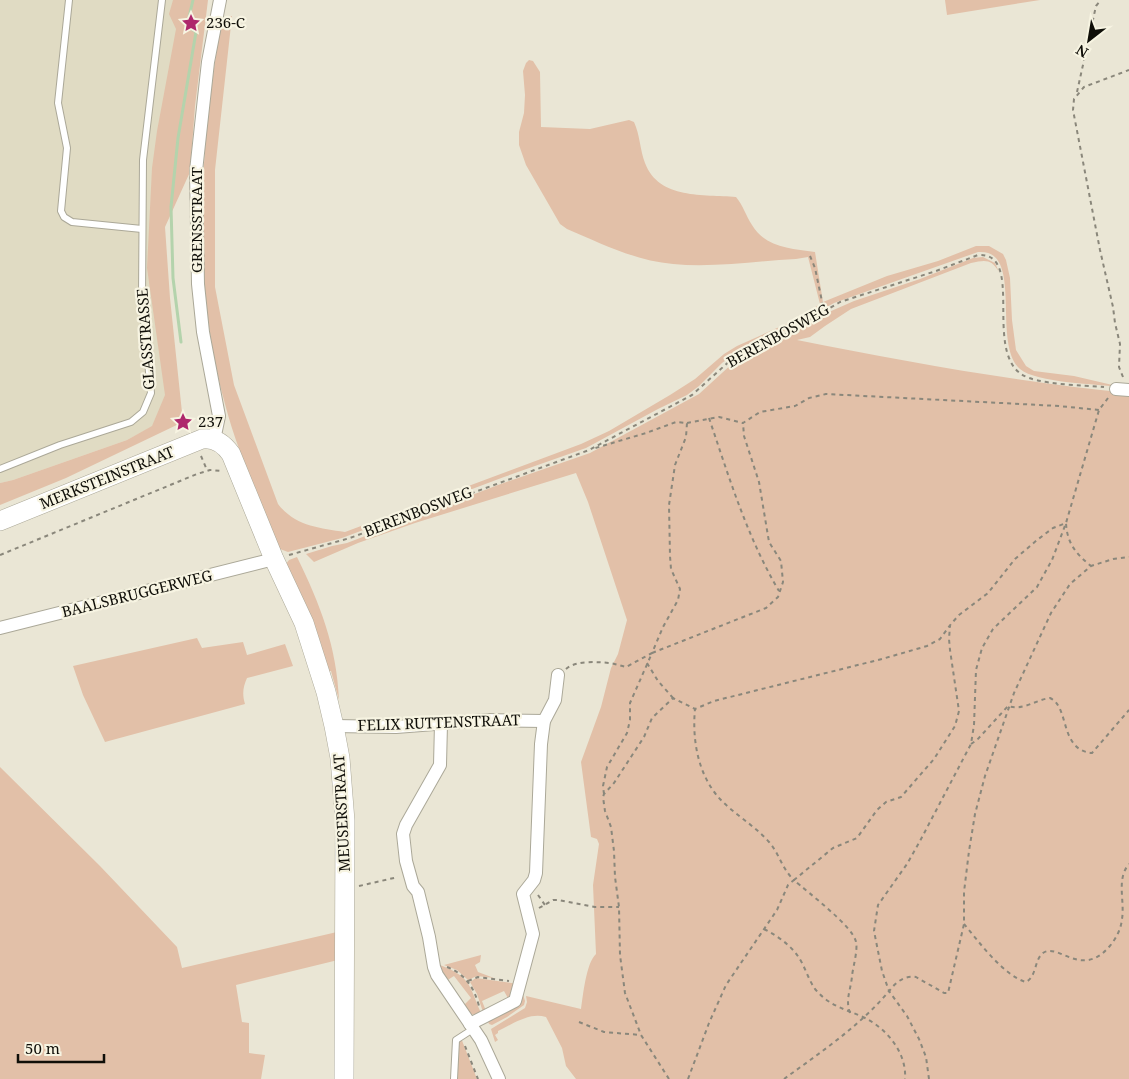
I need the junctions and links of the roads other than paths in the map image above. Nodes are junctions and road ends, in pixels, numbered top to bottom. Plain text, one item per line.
1 (69, 0) edge
2 (162, 0) edge
3 (220, 0) edge
4 (142, 229) junction
5 (214, 440) junction
6 (0, 469) edge
7 (0, 521) edge
8 (274, 559) junction
9 (0, 628) edge
10 (558, 675) road end
11 (544, 721) junction
12 (441, 724) junction
13 (334, 726) junction
14 (469, 1029) junction
15 (344, 1079) edge
16 (454, 1079) edge
17 (499, 1079) edge

1 - 4 lane
2 - 4 lane, GLASSTRASSE
3 - 5 street, GRENSSTRAAT
4 - 6 lane, GLASSTRASSE
5 - 7 street, MERKSTEINSTRAAT
5 - 8 street
8 - 9 street, BAALSBRUGGERWEG
8 - 13 street, MEUSERSTRAAT
10 - 11 street
11 - 12 street, FELIX RUTTENSTRAAT
11 - 14 street
12 - 13 street, FELIX RUTTENSTRAAT
12 - 14 street
13 - 15 street, MEUSERSTRAAT
14 - 16 lane
14 - 17 street

